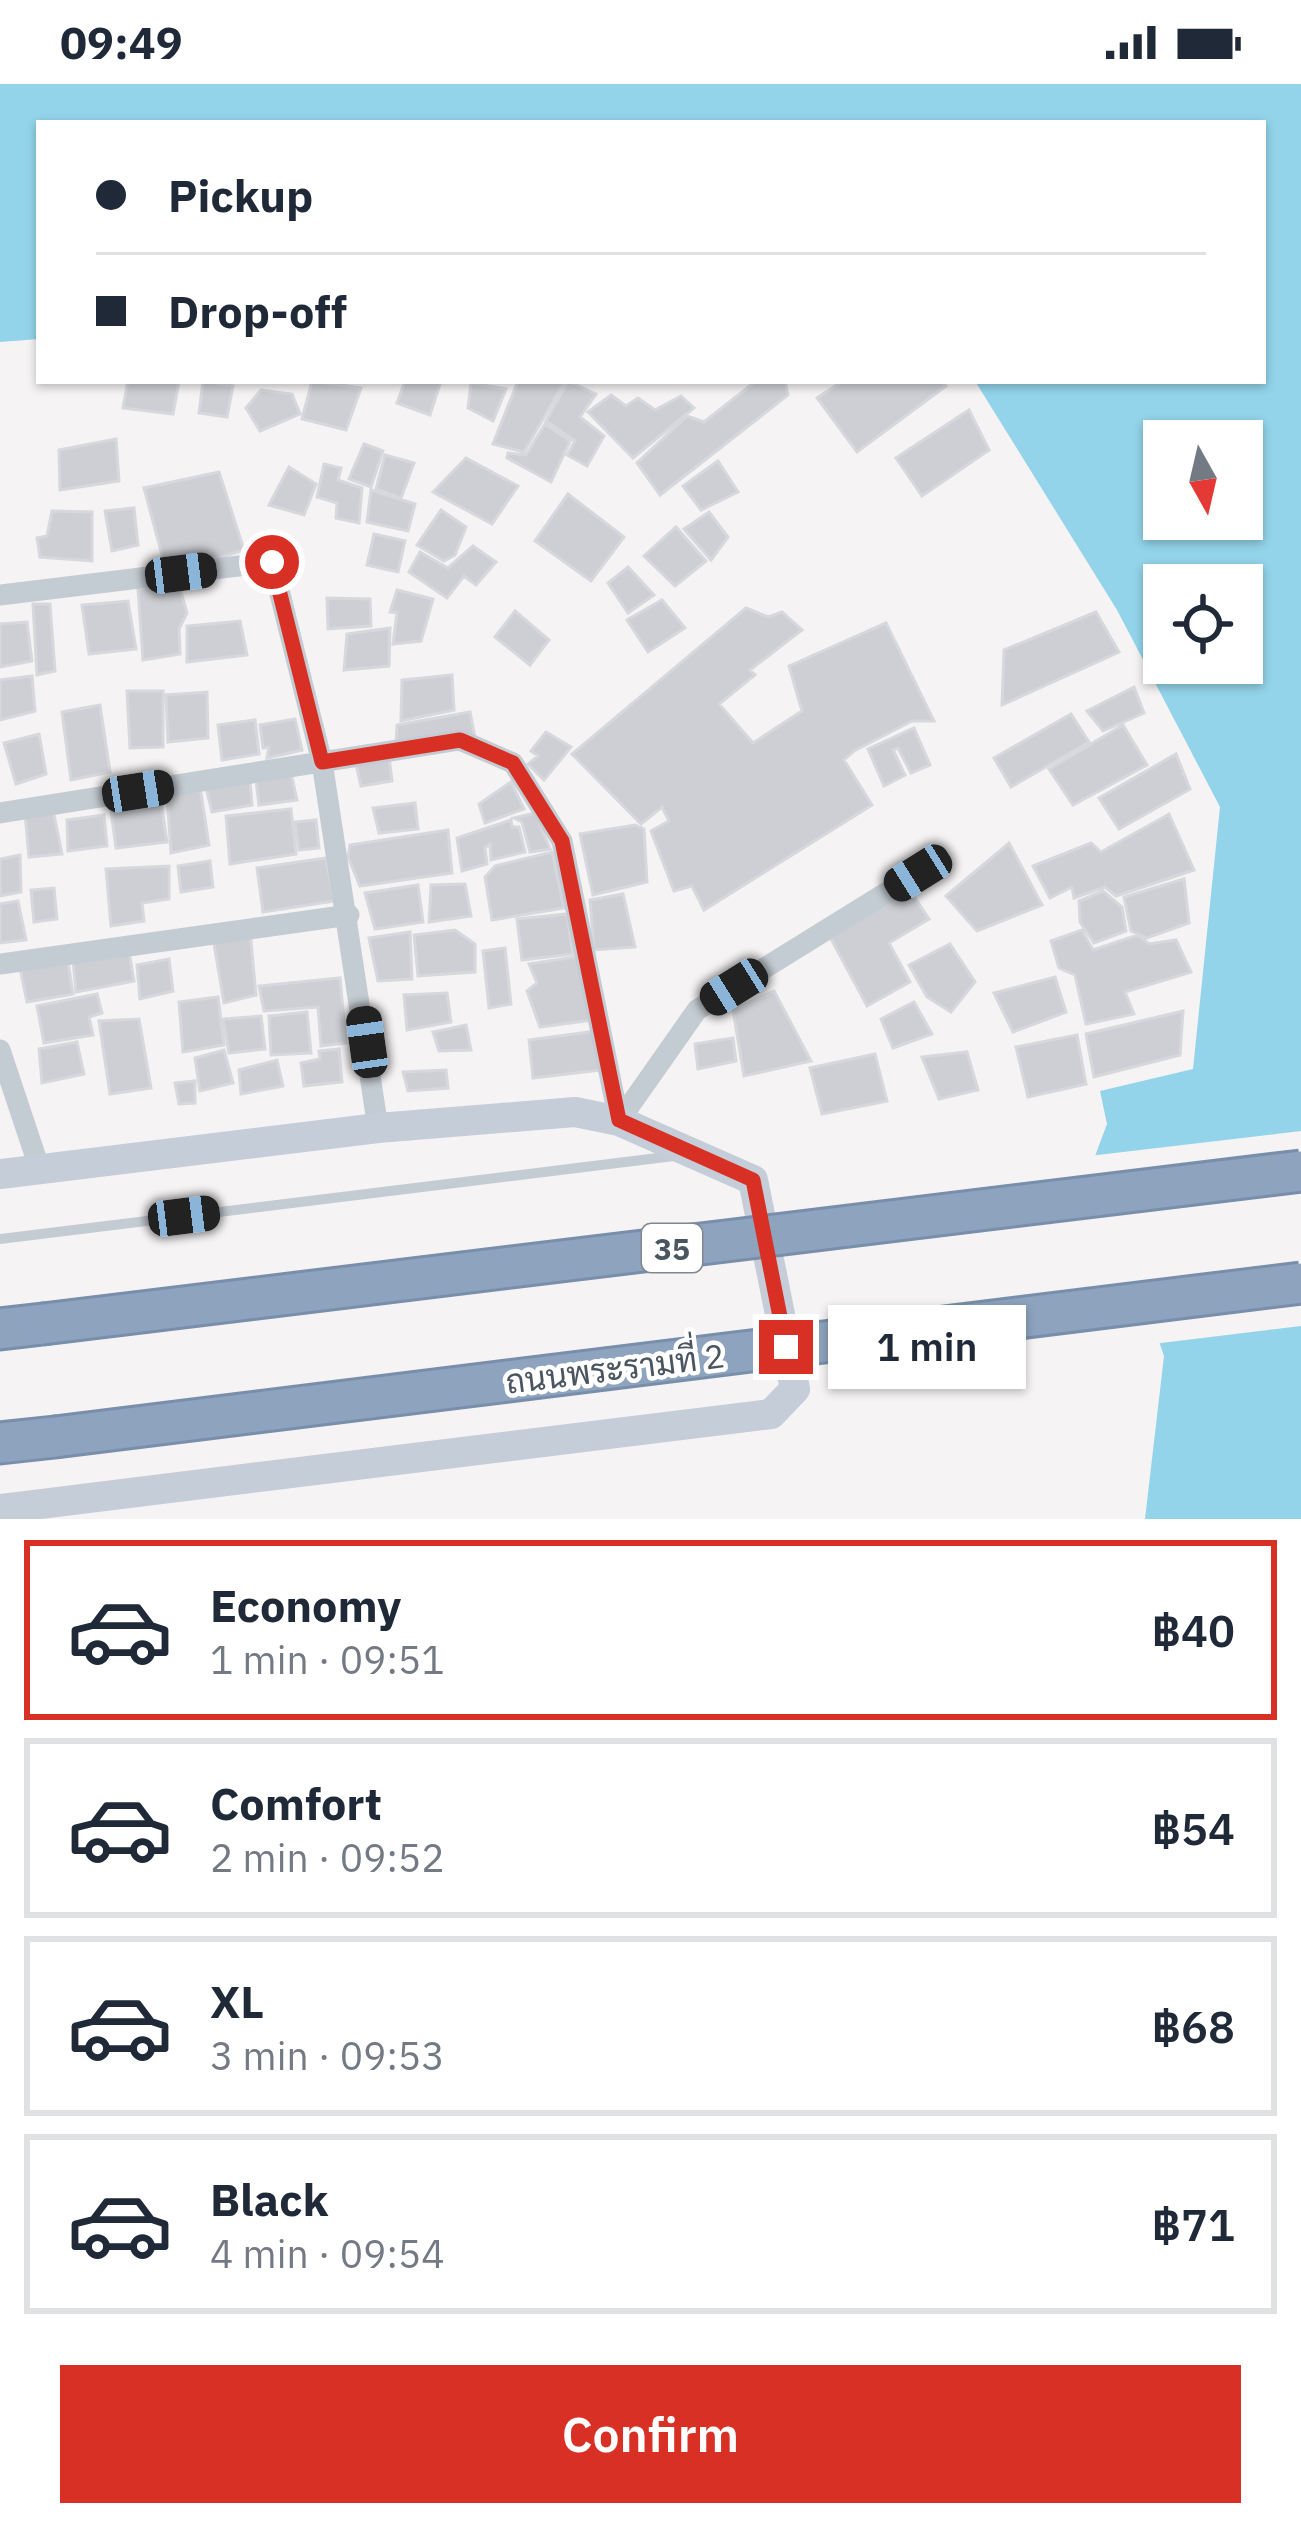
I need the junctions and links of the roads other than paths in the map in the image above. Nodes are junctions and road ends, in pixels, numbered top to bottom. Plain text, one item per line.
1 (0, 595) edge
2 (322, 762) junction
3 (0, 813) edge
4 (918, 873) dead end
5 (349, 915) junction
6 (0, 964) edge
7 (0, 1050) edge
8 (619, 1120) junction
9 (378, 1128) junction
10 (690, 1154) junction
11 (40, 1169) junction
12 (1301, 1171) edge
13 (0, 1174) edge
14 (0, 1239) edge
15 (1301, 1283) edge
16 (0, 1330) edge
17 (0, 1443) edge
18 (107, 1506) edge
19 (0, 1509) edge

1 - 2 street
2 - 3 street
2 - 5 street
2 - 8 street
4 - 8 street
5 - 6 street
5 - 9 street
7 - 11 street
8 - 9 street
8 - 10 street
9 - 11 street
10 - 14 lane
10 - 18 street
11 - 13 street
12 - 16 highway, 35, bridge
15 - 17 highway, ถนนพระรามที่ 2, bridge
18 - 19 street

